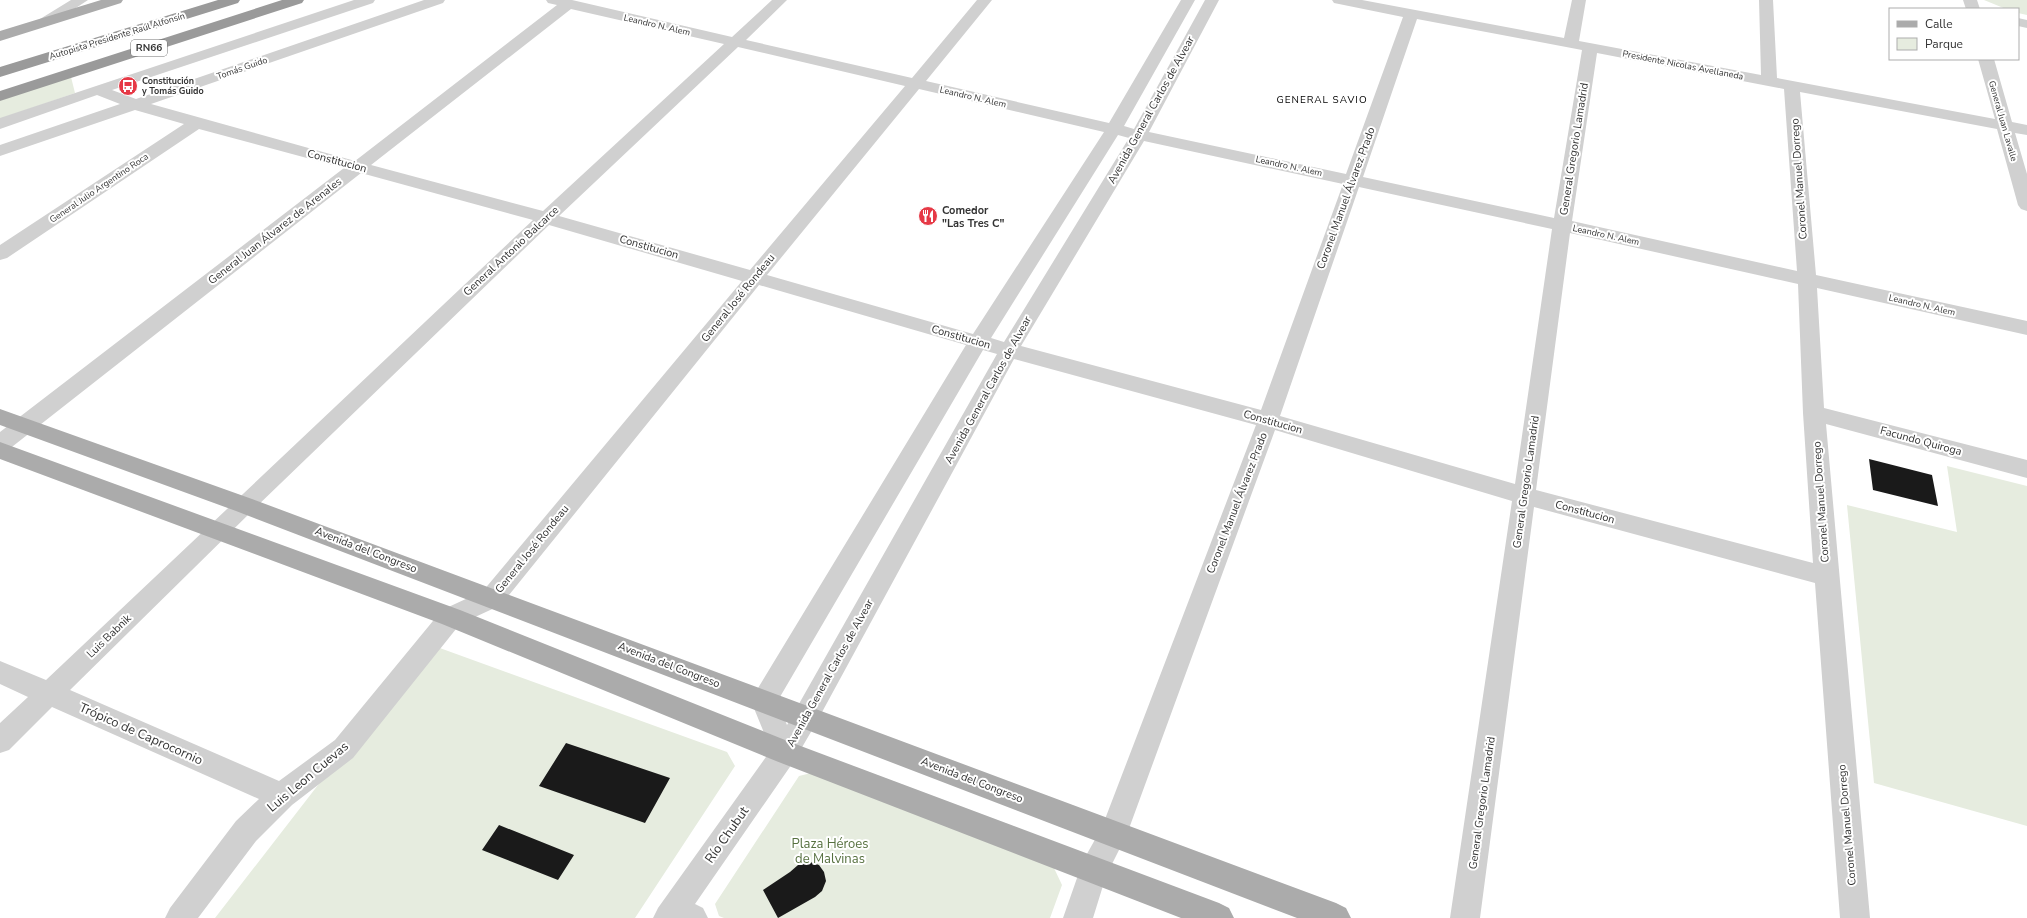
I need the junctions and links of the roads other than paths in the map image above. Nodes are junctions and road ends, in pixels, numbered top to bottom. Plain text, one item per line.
1 (81, 0) edge
2 (116, 0) edge
3 (234, 0) edge
4 (297, 0) edge
5 (368, 0) edge
6 (438, 0) edge
7 (780, 0) edge
8 (985, 0) edge
9 (1188, 0) edge
10 (1212, 0) edge
11 (1339, 0) edge
12 (1579, 0) edge
13 (1766, 0) edge
14 (560, 2) edge
15 (1401, 8) edge
16 (45, 22) junction
17 (0, 36) edge
18 (733, 42) junction
19 (1581, 45) junction
20 (1986, 60) edge
21 (0, 72) edge
22 (1769, 81) junction
23 (916, 84) junction
24 (1792, 86) junction
25 (97, 90) junction
26 (0, 96) edge
27 (137, 105) junction
28 (197, 123) junction
29 (0, 124) edge
30 (2004, 126) junction
31 (1114, 129) junction
32 (2027, 130) edge
33 (1139, 135) junction
34 (0, 151) edge
35 (358, 167) junction
36 (1352, 180) junction
37 (2024, 182) edge
38 (2027, 205) edge
39 (546, 218) junction
40 (1562, 225) junction
41 (0, 254) edge
42 (755, 277) junction
43 (1807, 279) junction
44 (2027, 328) edge
45 (978, 342) junction
46 (1009, 350) junction
47 (1814, 413) junction
48 (0, 417) edge
49 (1268, 420) junction
50 (24, 425) junction
51 (0, 444) edge
52 (0, 450) edge
53 (2027, 469) edge
54 (1525, 496) junction
55 (244, 505) junction
56 (218, 531) junction
57 (1826, 576) junction
58 (492, 598) junction
59 (451, 617) junction
60 (0, 672) edge
61 (50, 694) junction
62 (764, 701) junction
63 (806, 717) junction
64 (0, 741) edge
65 (785, 752) junction
66 (282, 796) junction
67 (1113, 834) junction
68 (1093, 871) junction
69 (678, 915) edge
70 (180, 918) edge
71 (1078, 918) edge
72 (1219, 918) edge
73 (1336, 918) edge
74 (1465, 918) edge
75 (1855, 918) edge

1 - 16 street
2 - 16 main road
3 - 21 highway, Autopista Presidente Raúl Alfonsín / RN66
4 - 26 highway, Autopista Presidente Raúl Alfonsín / RN66
5 - 25 street
6 - 27 street, Tomás Guido
7 - 18 street, General Antonio Balcarce
8 - 23 street, General José Rondeau
9 - 31 street, Avenida General Carlos de Alvear
10 - 33 street, Avenida General Carlos de Alvear
11 - 15 street, Presidente Nicolas Avellaneda
12 - 19 street, General Gregorio Lamadrid
13 - 22 street
14 - 18 street, Leandro N. Alem
14 - 35 street, General Juan Álvarez de Arenales
15 - 19 street, Presidente Nicolas Avellaneda
15 - 36 street, Coronel Manuel Álvarez Prado
16 - 17 main road
18 - 23 street, Leandro N. Alem
18 - 39 street, General Antonio Balcarce
19 - 22 street, Presidente Nicolas Avellaneda
19 - 40 street, General Gregorio Lamadrid
20 - 30 street, General Juan Lavalle
22 - 24 street, Presidente Nicolas Avellaneda
23 - 31 street, Leandro N. Alem
23 - 42 street, General José Rondeau
24 - 30 street, Presidente Nicolas Avellaneda
24 - 43 street, Coronel Manuel Dorrego
25 - 27 street, Constitucion
25 - 29 street
27 - 28 street, Constitucion
27 - 34 street, Tomás Guido
28 - 35 street, Constitucion
28 - 41 street, General Julio Argentino Roca
30 - 32 street, Presidente Nicolas Avellaneda
30 - 37 street, General Juan Lavalle
31 - 33 street, Leandro N. Alem
31 - 45 street, Avenida General Carlos de Alvear
33 - 36 street, Leandro N. Alem
33 - 46 street, Avenida General Carlos de Alvear
35 - 39 street, Constitucion
35 - 50 street, General Juan Álvarez de Arenales
36 - 40 street, Leandro N. Alem
36 - 49 street, Coronel Manuel Álvarez Prado
37 - 38 street, General Juan Lavalle
39 - 42 street, Constitucion
39 - 55 street, General Antonio Balcarce
40 - 43 street, Leandro N. Alem
40 - 54 street, General Gregorio Lamadrid
42 - 45 street, Constitucion
42 - 58 street, General José Rondeau
43 - 44 street, Leandro N. Alem
43 - 47 street, Coronel Manuel Dorrego
45 - 46 street, Constitucion
45 - 62 street, Avenida General Carlos de Alvear
46 - 49 street, Constitucion
46 - 63 street, Avenida General Carlos de Alvear
47 - 53 street, Facundo Quiroga
47 - 57 street, Coronel Manuel Dorrego
48 - 50 main road, Avenida del Congreso
49 - 54 street, Constitucion
49 - 67 street, Coronel Manuel Álvarez Prado
50 - 51 street, General Juan Álvarez de Arenales
50 - 55 main road, Avenida del Congreso
52 - 56 main road
54 - 57 street, Constitucion
54 - 74 street, General Gregorio Lamadrid
55 - 56 street, General Antonio Balcarce
55 - 58 main road, Avenida del Congreso
56 - 59 main road
56 - 61 street, Luis Babnik
57 - 75 street, Coronel Manuel Dorrego
58 - 59 street
58 - 62 main road, Avenida del Congreso
59 - 65 main road
59 - 66 street, Luis Leon Cuevas
60 - 61 street, Trópico de Caprocornio
61 - 64 street, Luis Babnik
61 - 66 street, Trópico de Caprocornio
62 - 63 main road, Avenida del Congreso
62 - 65 street, Avenida General Carlos de Alvear
63 - 65 street, Avenida General Carlos de Alvear
63 - 67 main road, Avenida del Congreso
65 - 68 main road
65 - 69 street, Río Chubut
66 - 70 street, Luis Leon Cuevas
67 - 68 street, Coronel Manuel Álvarez Prado
67 - 73 main road, Avenida del Congreso
68 - 71 street, Coronel Manuel Álvarez Prado
68 - 72 main road

